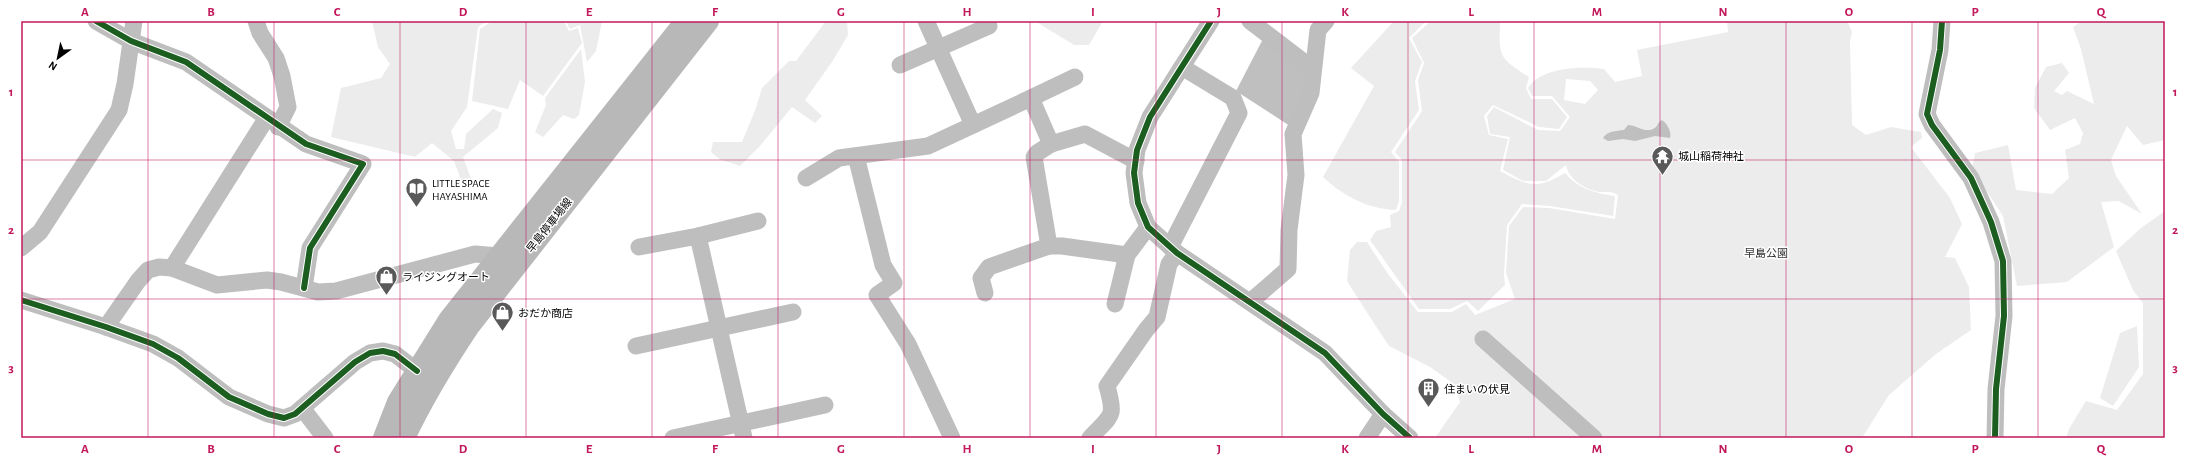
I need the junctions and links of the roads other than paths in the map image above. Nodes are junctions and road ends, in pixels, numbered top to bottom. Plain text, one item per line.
1 (96, 21) edge
2 (134, 21) edge
3 (256, 21) edge
4 (686, 21) edge
5 (708, 21) edge
6 (926, 21) edge
7 (1211, 21) edge
8 (1250, 21) edge
9 (1326, 21) edge
10 (1942, 21) edge
11 (989, 26) dead end
12 (131, 40) junction
13 (938, 48) junction
14 (900, 65) dead end
15 (1182, 67) junction
16 (1313, 69) junction
17 (1075, 77) dead end
18 (1031, 98) junction
19 (272, 123) junction
20 (973, 125) junction
21 (1051, 144) junction
22 (856, 156) junction
23 (1136, 161) junction
24 (806, 178) dead end
25 (758, 220) dead end
26 (1148, 227) junction
27 (698, 236) junction
28 (1049, 246) junction
29 (639, 247) dead end
30 (21, 248) edge
31 (1174, 250) junction
32 (1127, 255) junction
33 (507, 263) junction
34 (172, 268) junction
35 (304, 288) junction
36 (985, 293) dead end
37 (21, 300) edge
38 (1250, 302) junction
39 (1114, 304) dead end
40 (793, 312) dead end
41 (106, 327) junction
42 (719, 328) junction
43 (1484, 339) dead end
44 (636, 346) dead end
45 (417, 371) junction
46 (825, 405) dead end
47 (302, 408) junction
48 (1383, 414) junction
49 (742, 431) edge
50 (325, 438) edge
51 (384, 438) edge
52 (404, 438) edge
53 (672, 438) edge
54 (952, 438) edge
55 (1090, 438) edge
56 (1367, 438) edge
57 (1410, 438) edge
58 (1594, 438) edge
59 (1995, 438) edge

1 - 12 street
2 - 12 street
3 - 19 street
4 - 33 main road, 早島停車場線
5 - 33 main road, 早島停車場線
6 - 13 street
7 - 15 street
8 - 16 street
9 - 16 street
10 - 59 street
11 - 13 street
12 - 19 street
12 - 30 street
13 - 14 street
13 - 20 street
15 - 23 street
15 - 31 street
16 - 38 street
17 - 18 street
18 - 20 street
18 - 21 street
19 - 34 street
19 - 35 street
20 - 22 street
21 - 23 street
21 - 28 street
22 - 24 street
22 - 54 street
23 - 26 street
25 - 27 street
26 - 31 street
26 - 32 street
27 - 29 street
27 - 42 street
28 - 32 street
28 - 36 street
31 - 38 street
31 - 55 street
32 - 39 street
33 - 35 street
33 - 45 main road, 早島停車場線
33 - 52 main road, 早島停車場線
34 - 35 street
34 - 41 street
37 - 41 street
38 - 48 street
40 - 42 street
41 - 47 street
42 - 44 street
42 - 49 street
43 - 58 street
45 - 47 street
45 - 51 main road, 早島停車場線
46 - 49 street
47 - 50 street
48 - 56 street
48 - 57 street
49 - 53 street

